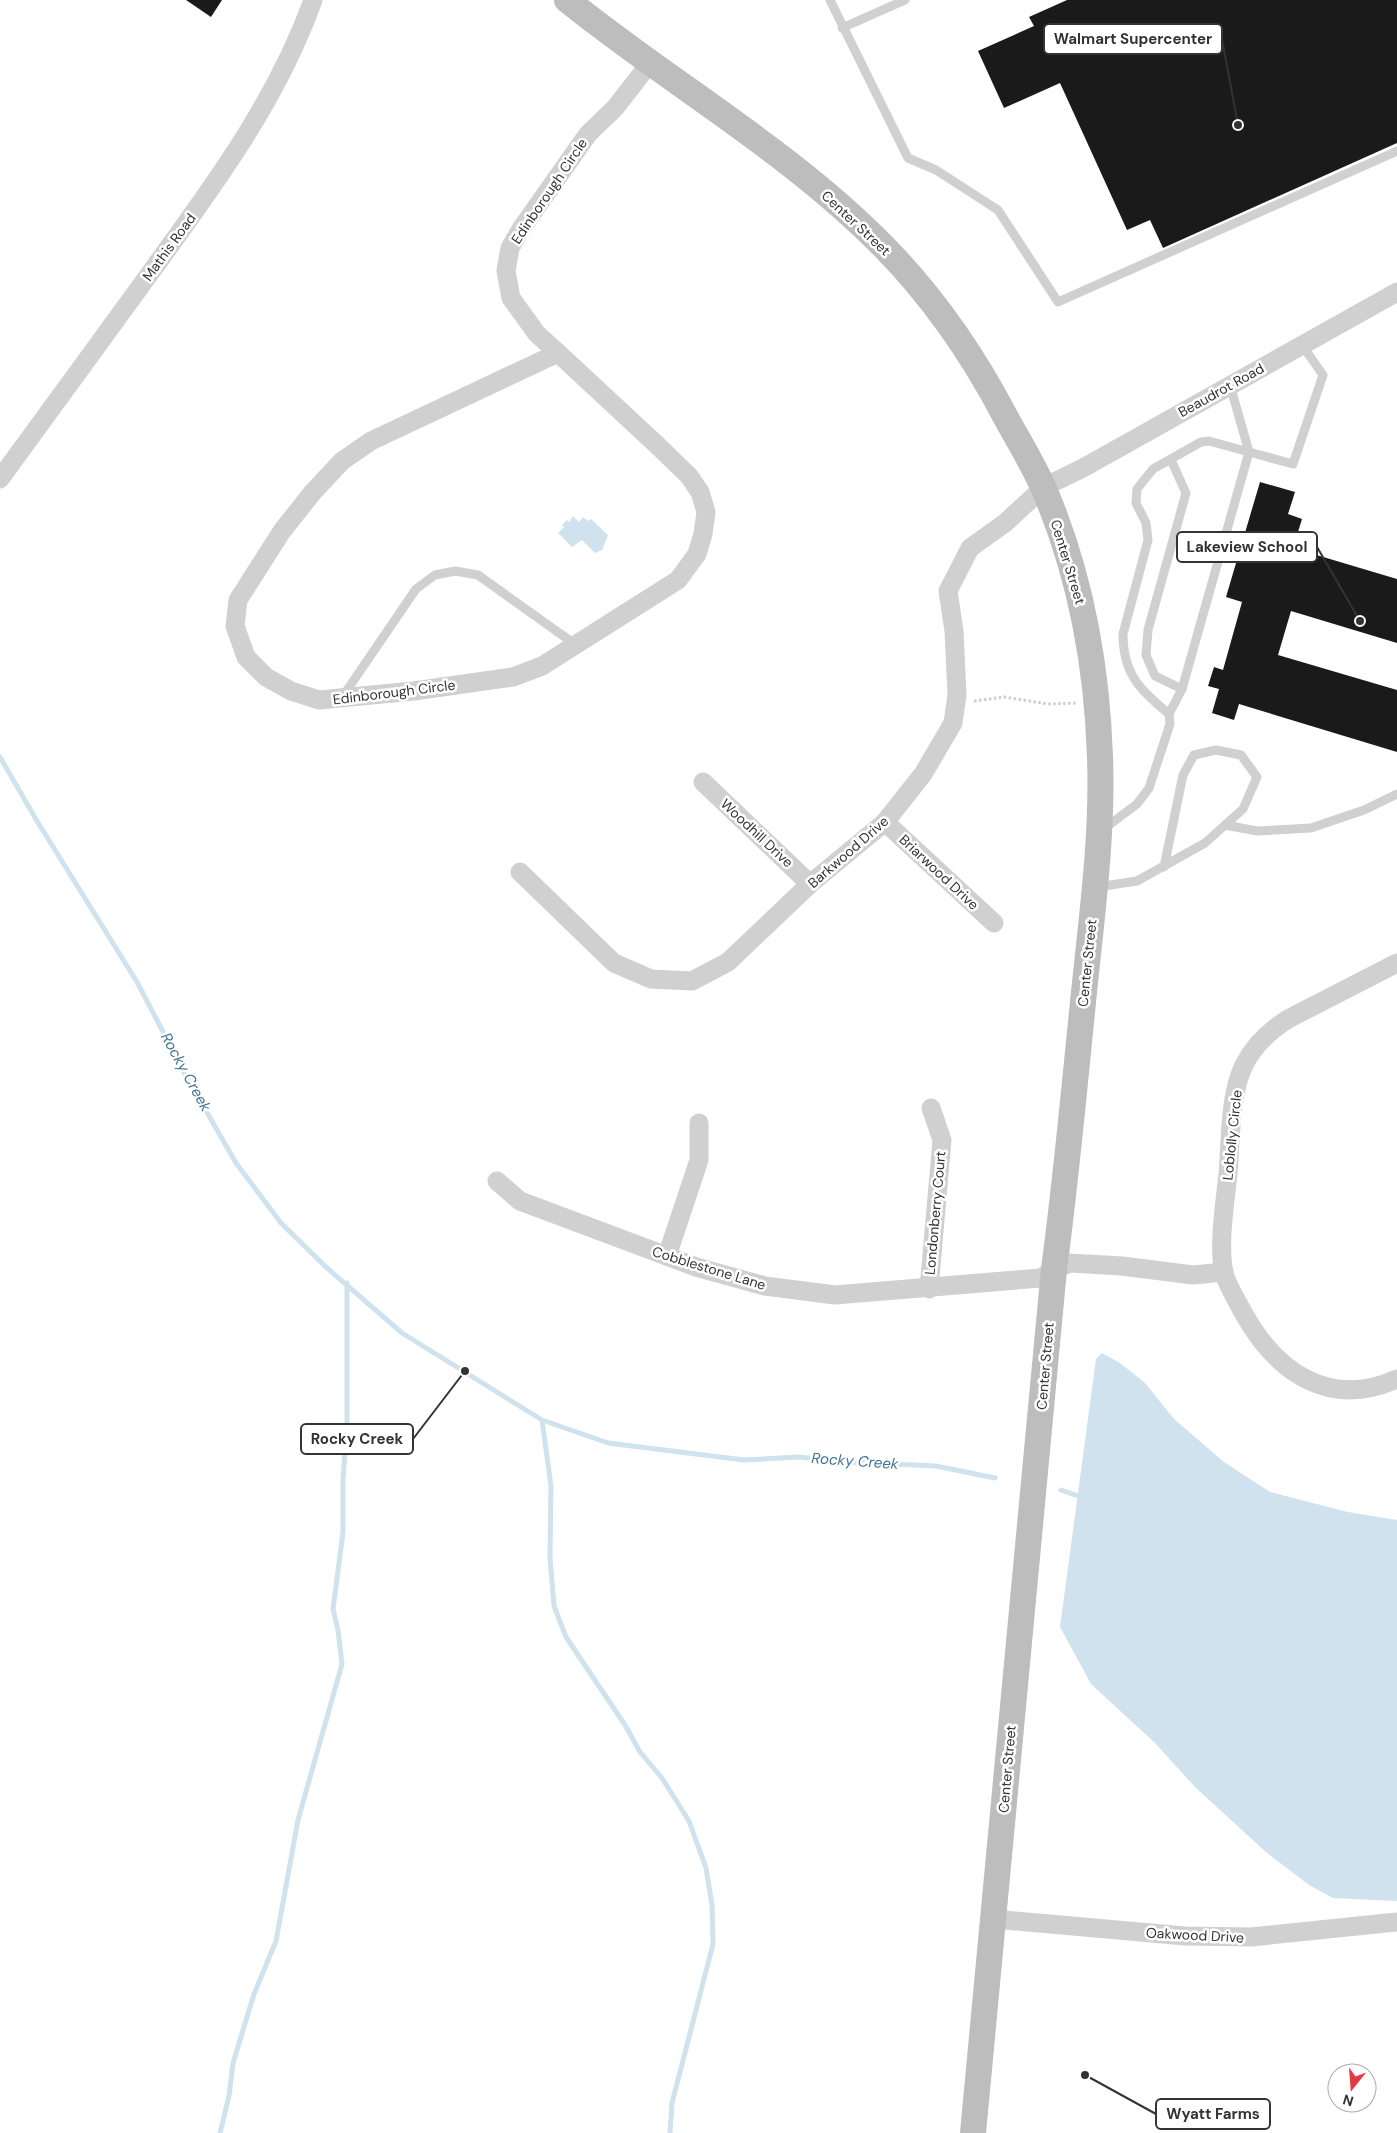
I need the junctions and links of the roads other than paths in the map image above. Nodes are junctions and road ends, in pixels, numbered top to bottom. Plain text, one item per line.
1 (314, 0) edge
2 (567, 0) edge
3 (830, 0) edge
4 (905, 0) edge
5 (842, 28) junction
6 (650, 62) junction
7 (1397, 151) edge
8 (1397, 292) edge
9 (1302, 345) junction
10 (558, 353) junction
11 (1230, 385) junction
12 (1249, 452) junction
13 (1171, 460) junction
14 (0, 479) edge
15 (1044, 487) junction
16 (576, 645) junction
17 (1182, 689) junction
18 (341, 699) junction
19 (1169, 714) junction
20 (703, 782) dead end
21 (1397, 794) edge
22 (885, 822) junction
23 (1225, 825) junction
24 (1098, 833) junction
25 (1164, 867) junction
26 (520, 872) dead end
27 (810, 884) junction
28 (1094, 888) junction
29 (994, 923) dead end
30 (1397, 963) edge
31 (931, 1108) dead end
32 (699, 1123) dead end
33 (496, 1181) dead end
34 (667, 1256) junction
35 (1054, 1269) junction
36 (1224, 1272) junction
37 (929, 1289) junction
38 (1397, 1379) edge
39 (993, 1919) junction
40 (1397, 1922) edge
41 (973, 2133) edge

1 - 14 street, Mathis Road
2 - 6 street, Center Street
3 - 5 lane
4 - 5 lane
5 - 7 lane
6 - 10 street, Edinborough Circle
6 - 15 street, Center Street
8 - 9 street, Beaudrot Road
9 - 11 street, Beaudrot Road
9 - 12 lane
10 - 16 street, Edinborough Circle
10 - 18 street, Edinborough Circle
11 - 12 lane
11 - 15 street, Beaudrot Road
12 - 13 lane
12 - 17 lane
13 - 17 lane
13 - 19 lane
15 - 22 street, Barkwood Drive
15 - 24 street, Center Street
16 - 18 street, Edinborough Circle
16 - 18 lane
17 - 19 lane
19 - 24 lane
20 - 27 street, Woodhill Drive
21 - 23 lane
22 - 27 street, Barkwood Drive
22 - 29 street, Briarwood Drive
23 - 25 lane
23 - 25 lane
24 - 28 street, Center Street
25 - 28 lane
26 - 27 street, Barkwood Drive
28 - 35 street, Center Street
30 - 36 street, Loblolly Circle
31 - 37 street, Londonberry Court
32 - 34 street
33 - 34 street, Cobblestone Lane
34 - 37 street, Cobblestone Lane
35 - 36 street
35 - 37 street, Cobblestone Lane
35 - 39 street, Center Street
36 - 38 street, Loblolly Circle
39 - 40 street, Oakwood Drive
39 - 41 street, Center Street

